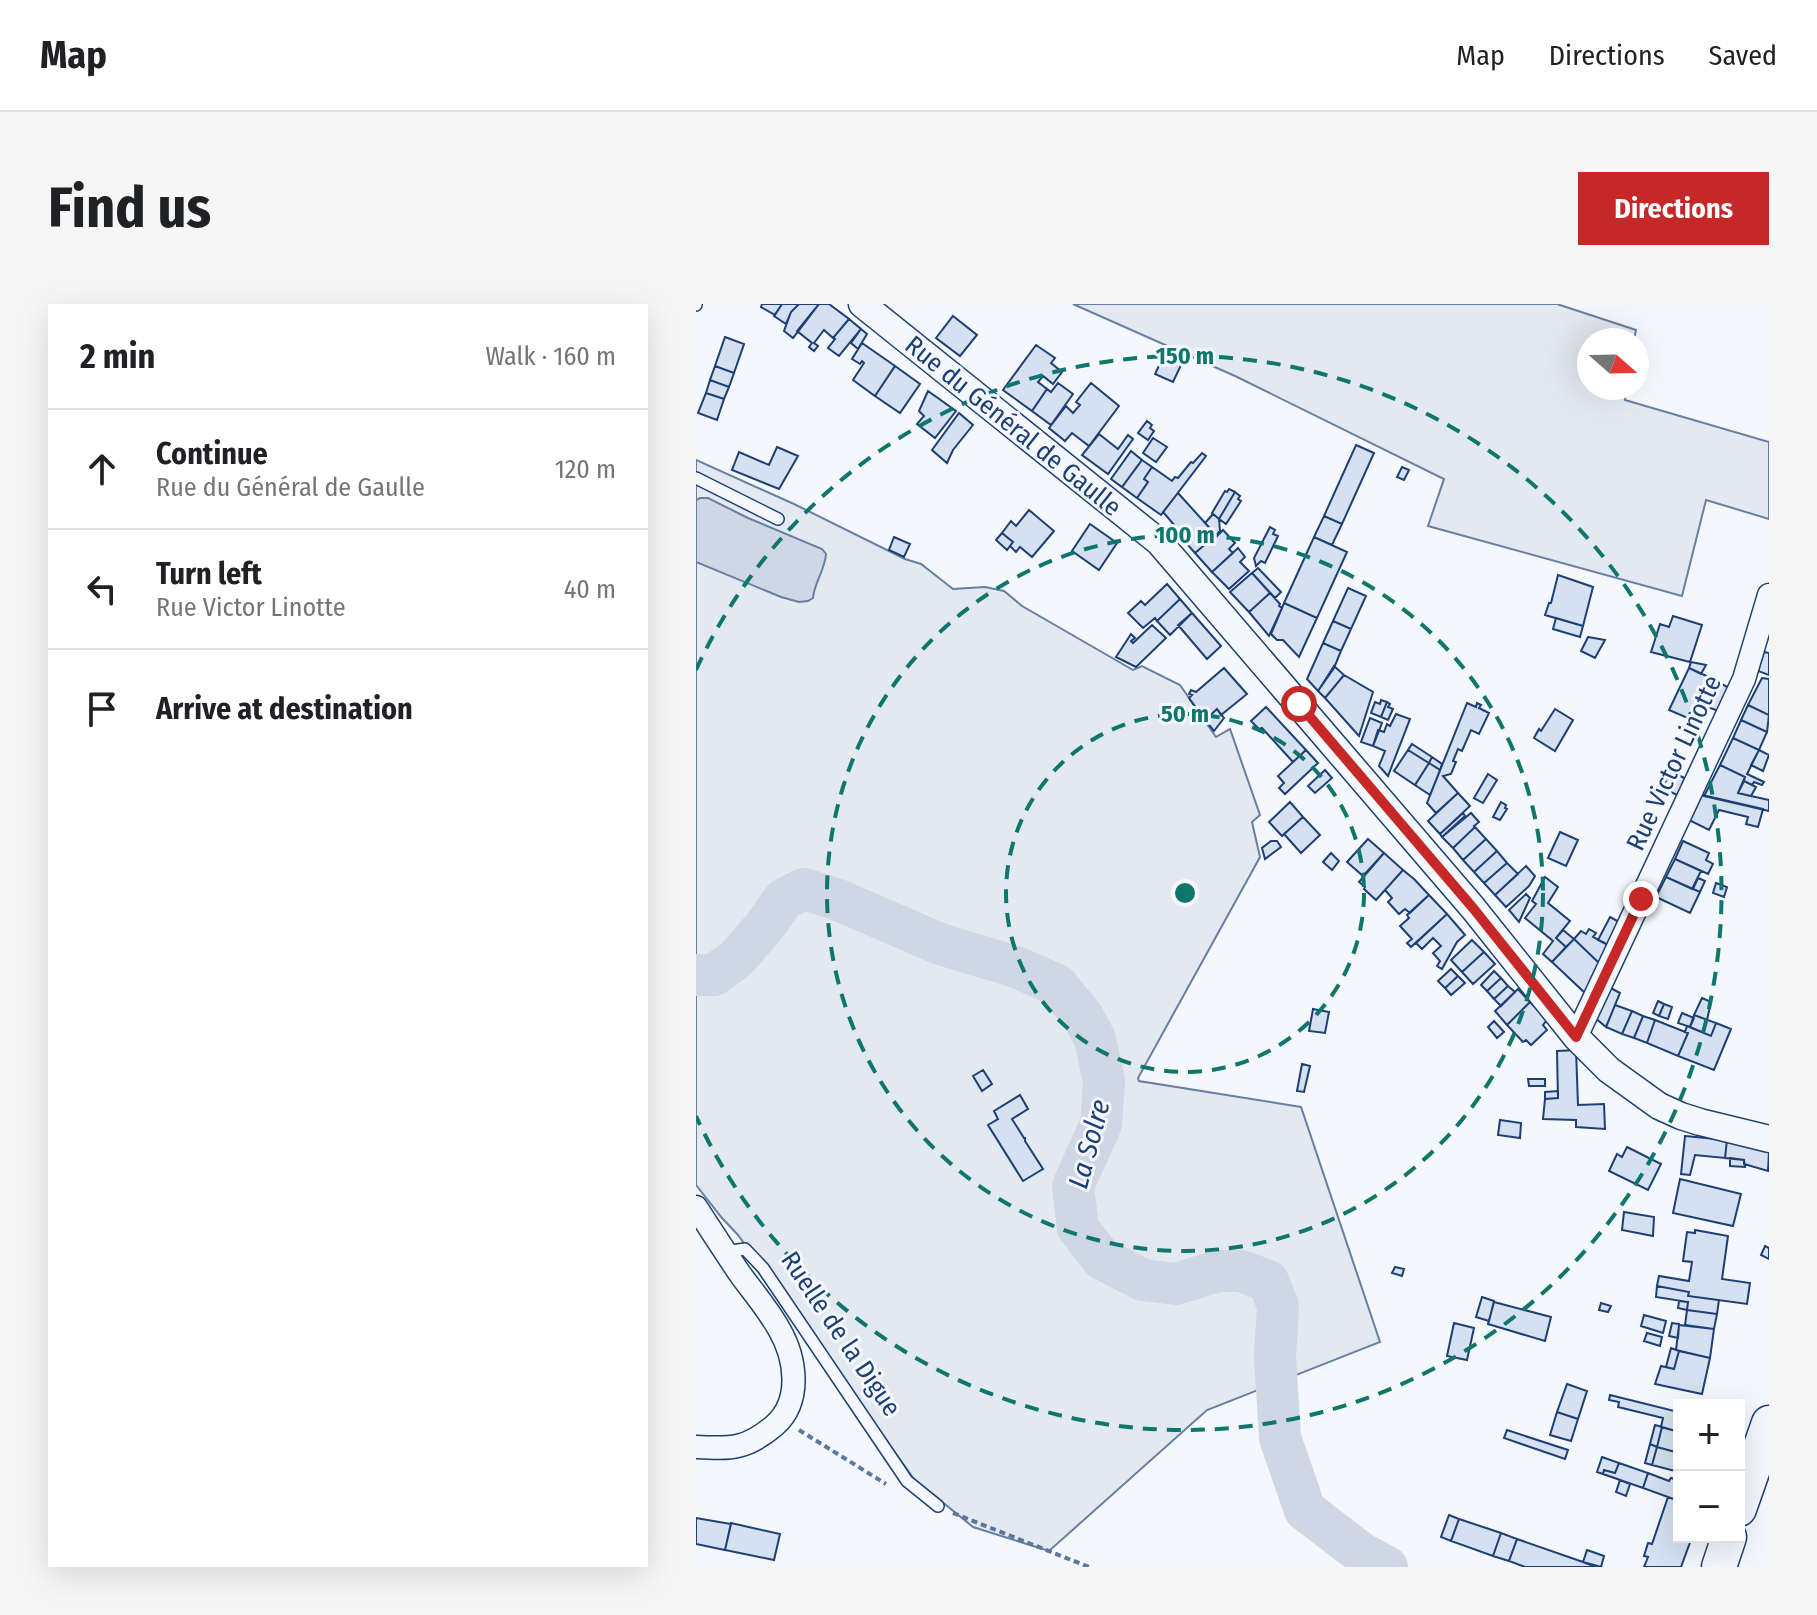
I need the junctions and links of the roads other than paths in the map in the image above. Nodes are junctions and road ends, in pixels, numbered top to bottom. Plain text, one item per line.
1 (862, 304) edge
2 (696, 478) edge
3 (778, 519) dead end
4 (1769, 595) edge
5 (1576, 1037) junction
6 (1769, 1139) edge
7 (696, 1207) edge
8 (725, 1252) junction
9 (1769, 1423) edge
10 (696, 1447) edge
11 (1745, 1492) edge
12 (938, 1506) dead end
13 (1727, 1543) edge
14 (1719, 1567) edge

1 - 5 street, Rue du Général de Gaulle
2 - 3 lane
4 - 5 street, Rue Victor Linotte
5 - 6 street, Rue du Général de Gaulle
7 - 8 street
8 - 10 street
8 - 12 lane, Ruelle de la Digue
9 - 11 main road
13 - 14 main road

